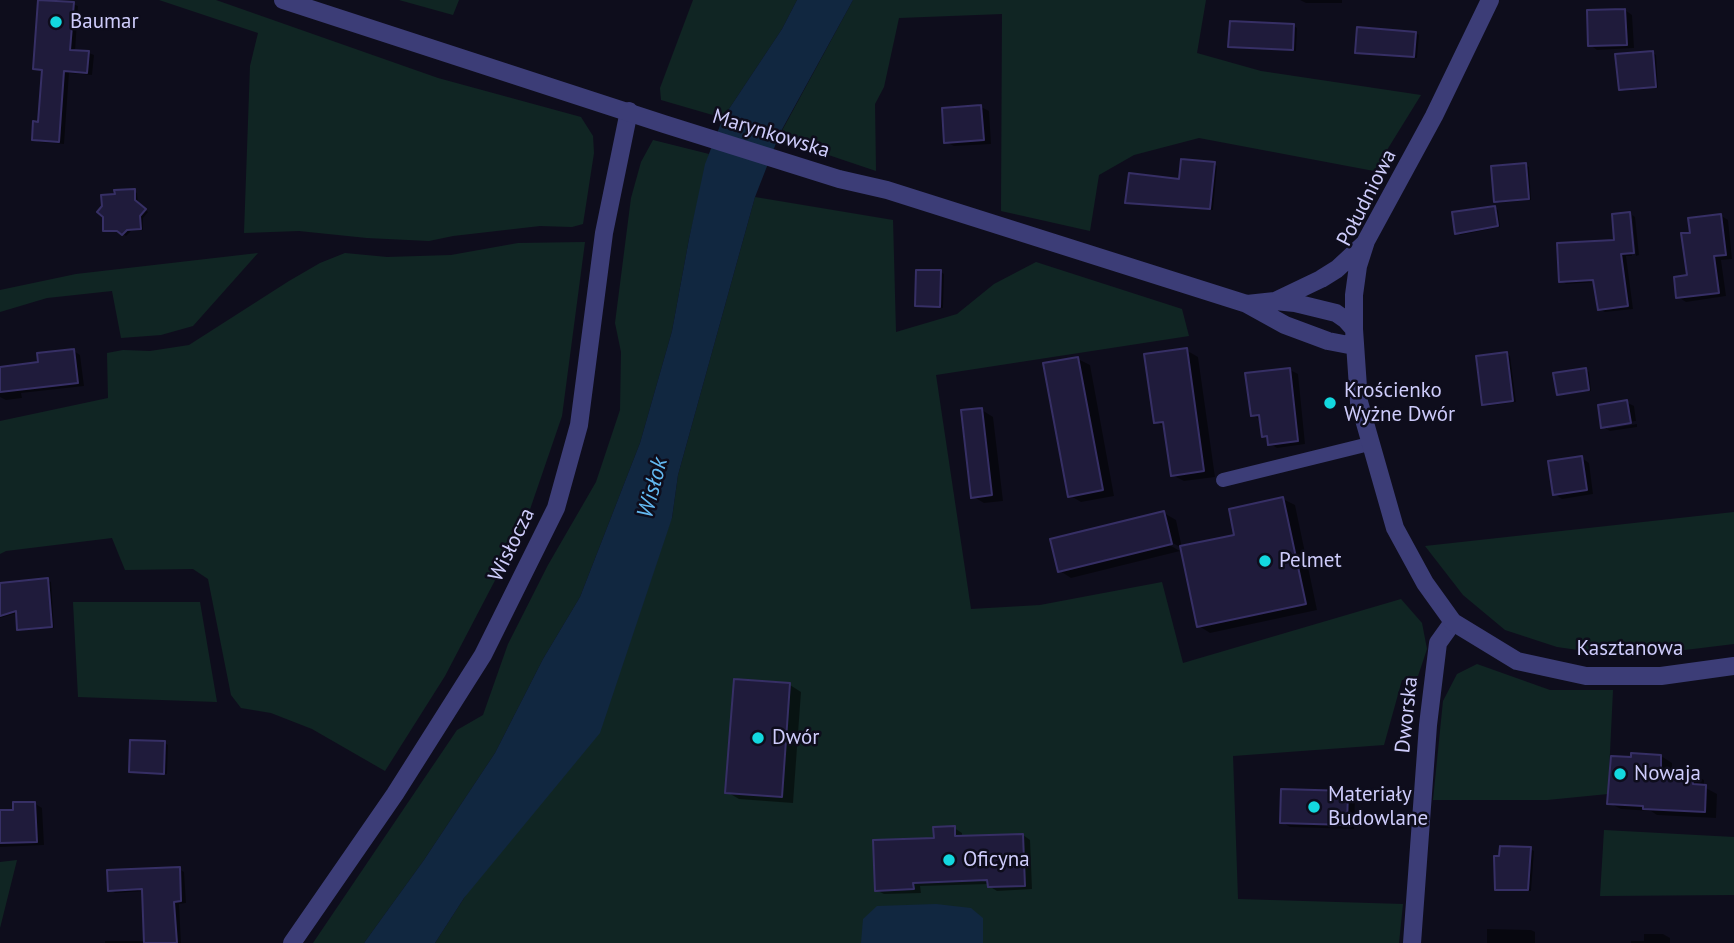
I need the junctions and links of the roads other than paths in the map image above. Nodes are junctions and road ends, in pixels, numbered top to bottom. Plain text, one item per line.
1 (283, 0) edge
2 (1490, 0) edge
3 (629, 111) junction
4 (1366, 242) junction
5 (1275, 301) junction
6 (1247, 304) junction
7 (1354, 338) junction
8 (1370, 444) junction
9 (1223, 480) dead end
10 (1453, 622) junction
11 (1734, 666) edge
12 (292, 943) edge
13 (1412, 943) edge

1 - 3 street, Marynkowska
2 - 4 street, Południowa
3 - 6 street, Marynkowska
3 - 12 street, Wisłocza
4 - 5 street, Marynkowska
4 - 7 street, Południowa
5 - 6 street, Marynkowska
5 - 7 street
6 - 7 street, Marynkowska
7 - 8 street, Południowa
8 - 9 lane
8 - 10 street, Południowa
10 - 11 street, Kasztanowa
10 - 13 street, Dworska

